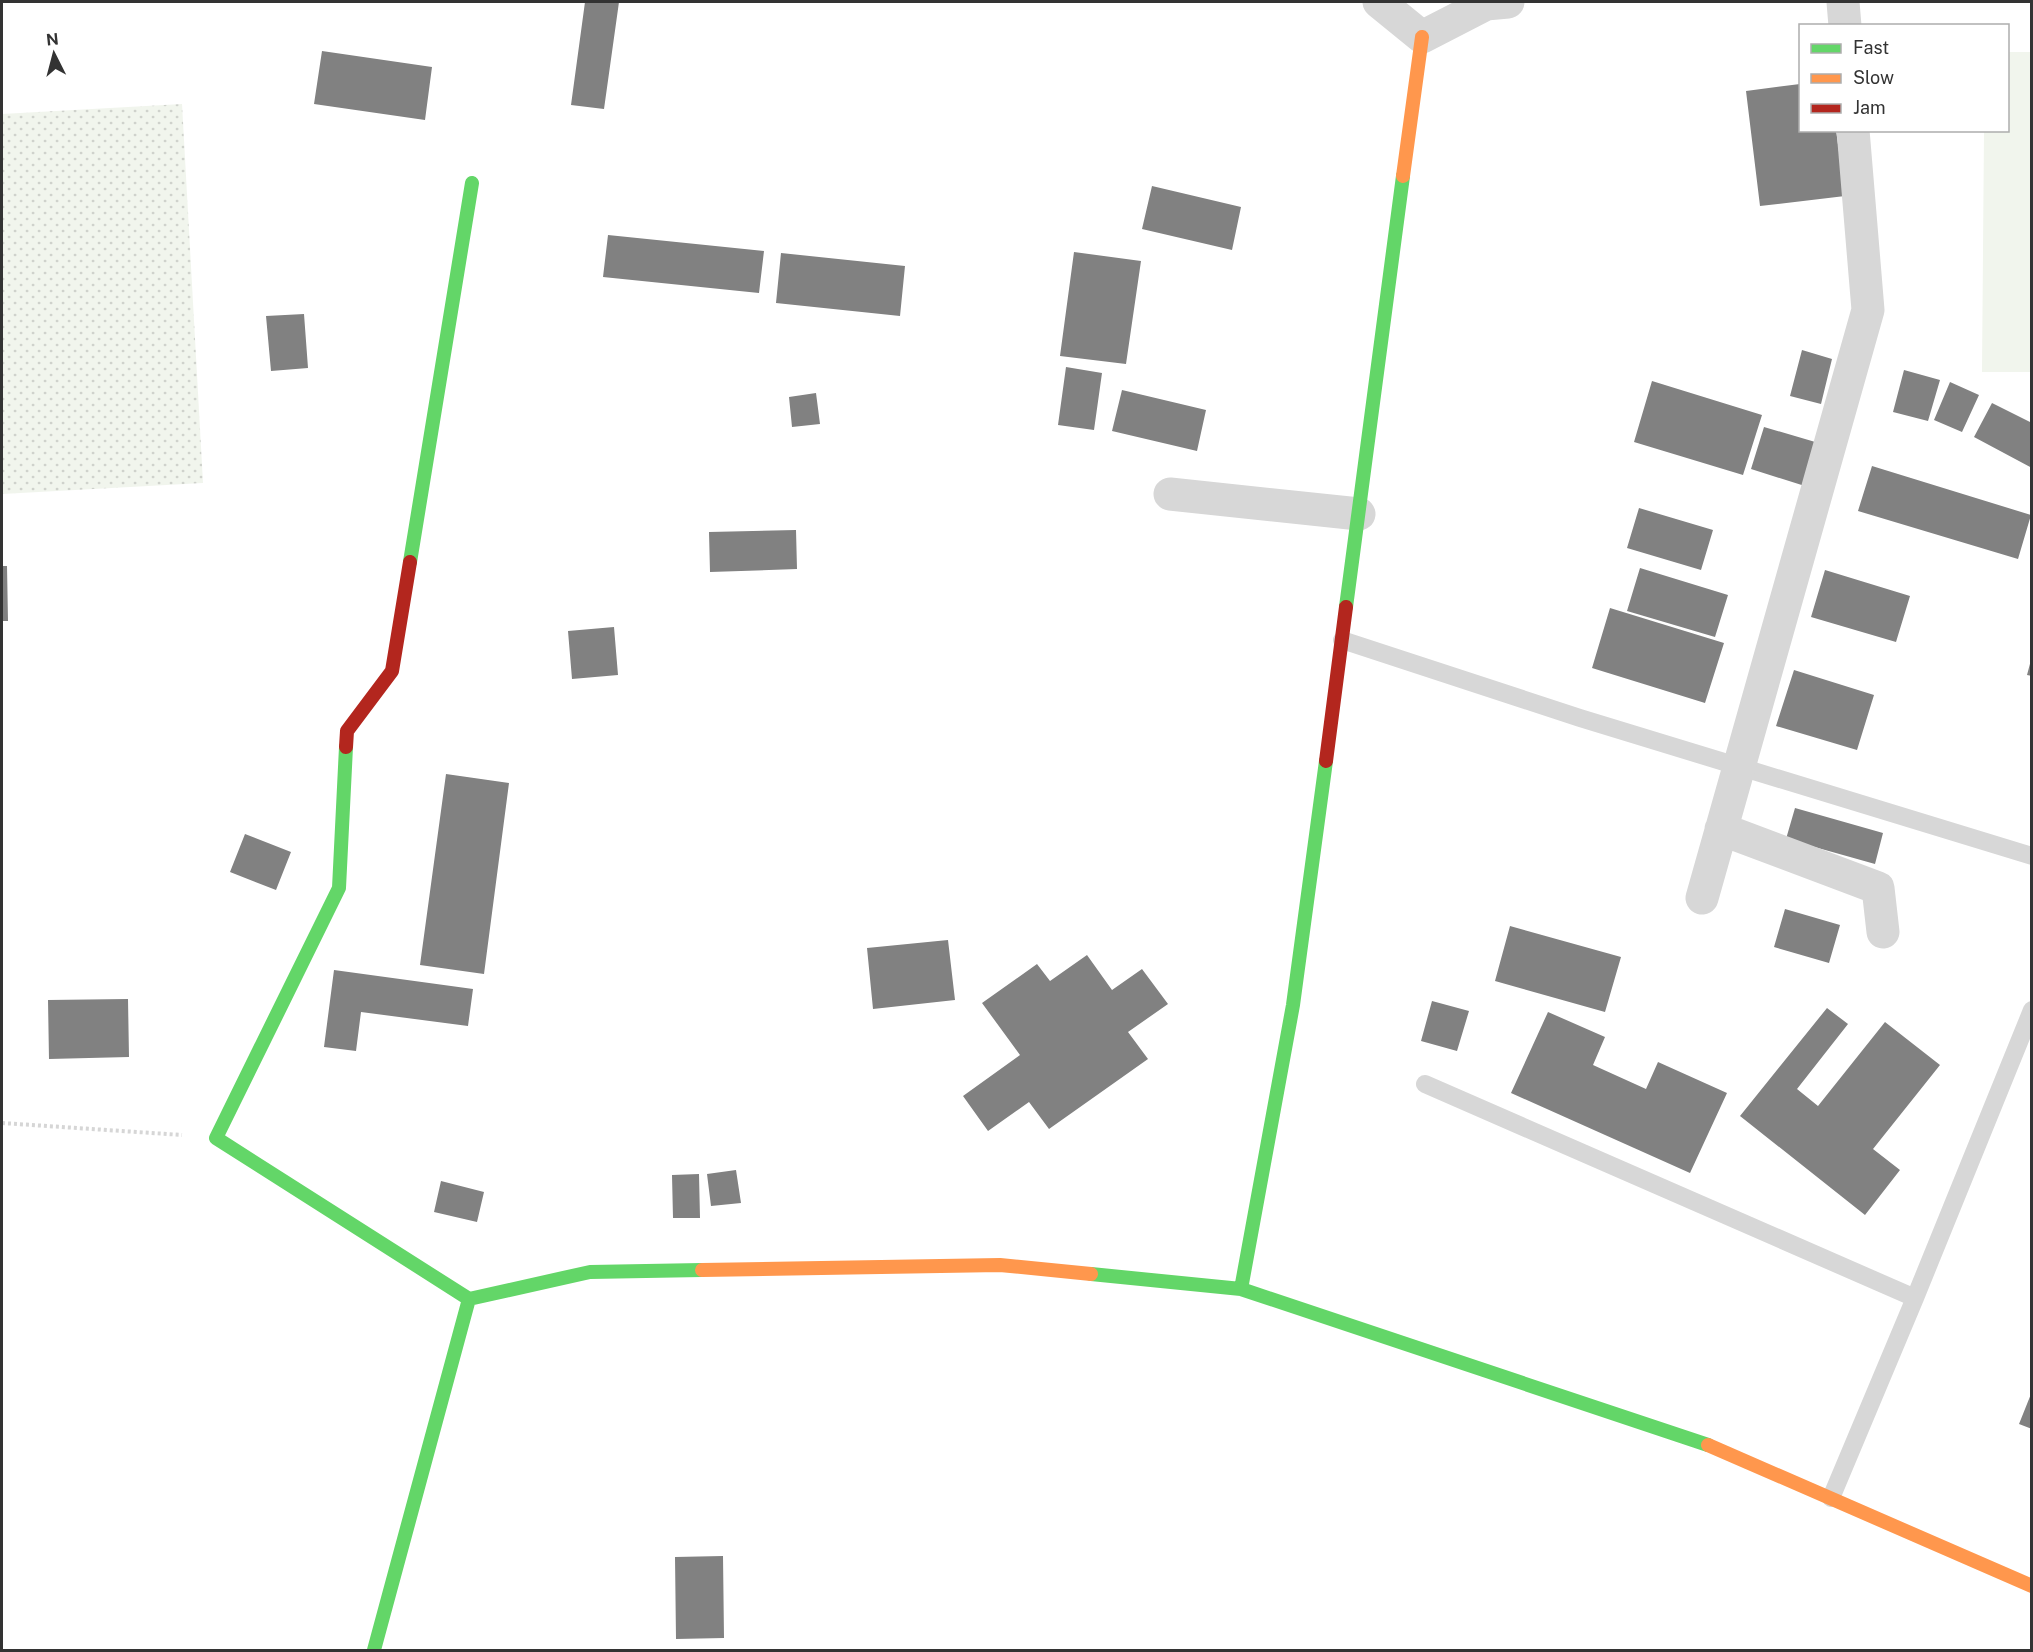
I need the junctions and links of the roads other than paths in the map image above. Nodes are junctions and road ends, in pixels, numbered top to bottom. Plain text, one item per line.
1 (1379, 2) edge
2 (1508, 2) edge
3 (1843, 2) edge
4 (1845, 24) edge
5 (1422, 37) junction
6 (1853, 132) edge
7 (472, 183) dead end
8 (1170, 494) dead end
9 (1359, 514) junction
10 (1342, 640) junction
11 (1721, 829) junction
12 (2031, 856) edge
13 (1702, 898) dead end
14 (1883, 932) dead end
15 (2031, 1010) edge
16 (1425, 1084) dead end
17 (1241, 1289) junction
18 (1915, 1298) junction
19 (469, 1299) junction
20 (1830, 1498) junction
21 (2031, 1586) edge
22 (374, 1650) edge

1 - 5 street
2 - 5 street
3 - 4 street
5 - 9 street
6 - 11 street
7 - 19 street
8 - 9 street
9 - 10 street
10 - 12 lane
10 - 17 street
11 - 13 street
11 - 14 street
15 - 18 lane
16 - 18 lane
17 - 19 street
17 - 20 street
18 - 20 lane
19 - 22 street
20 - 21 street

